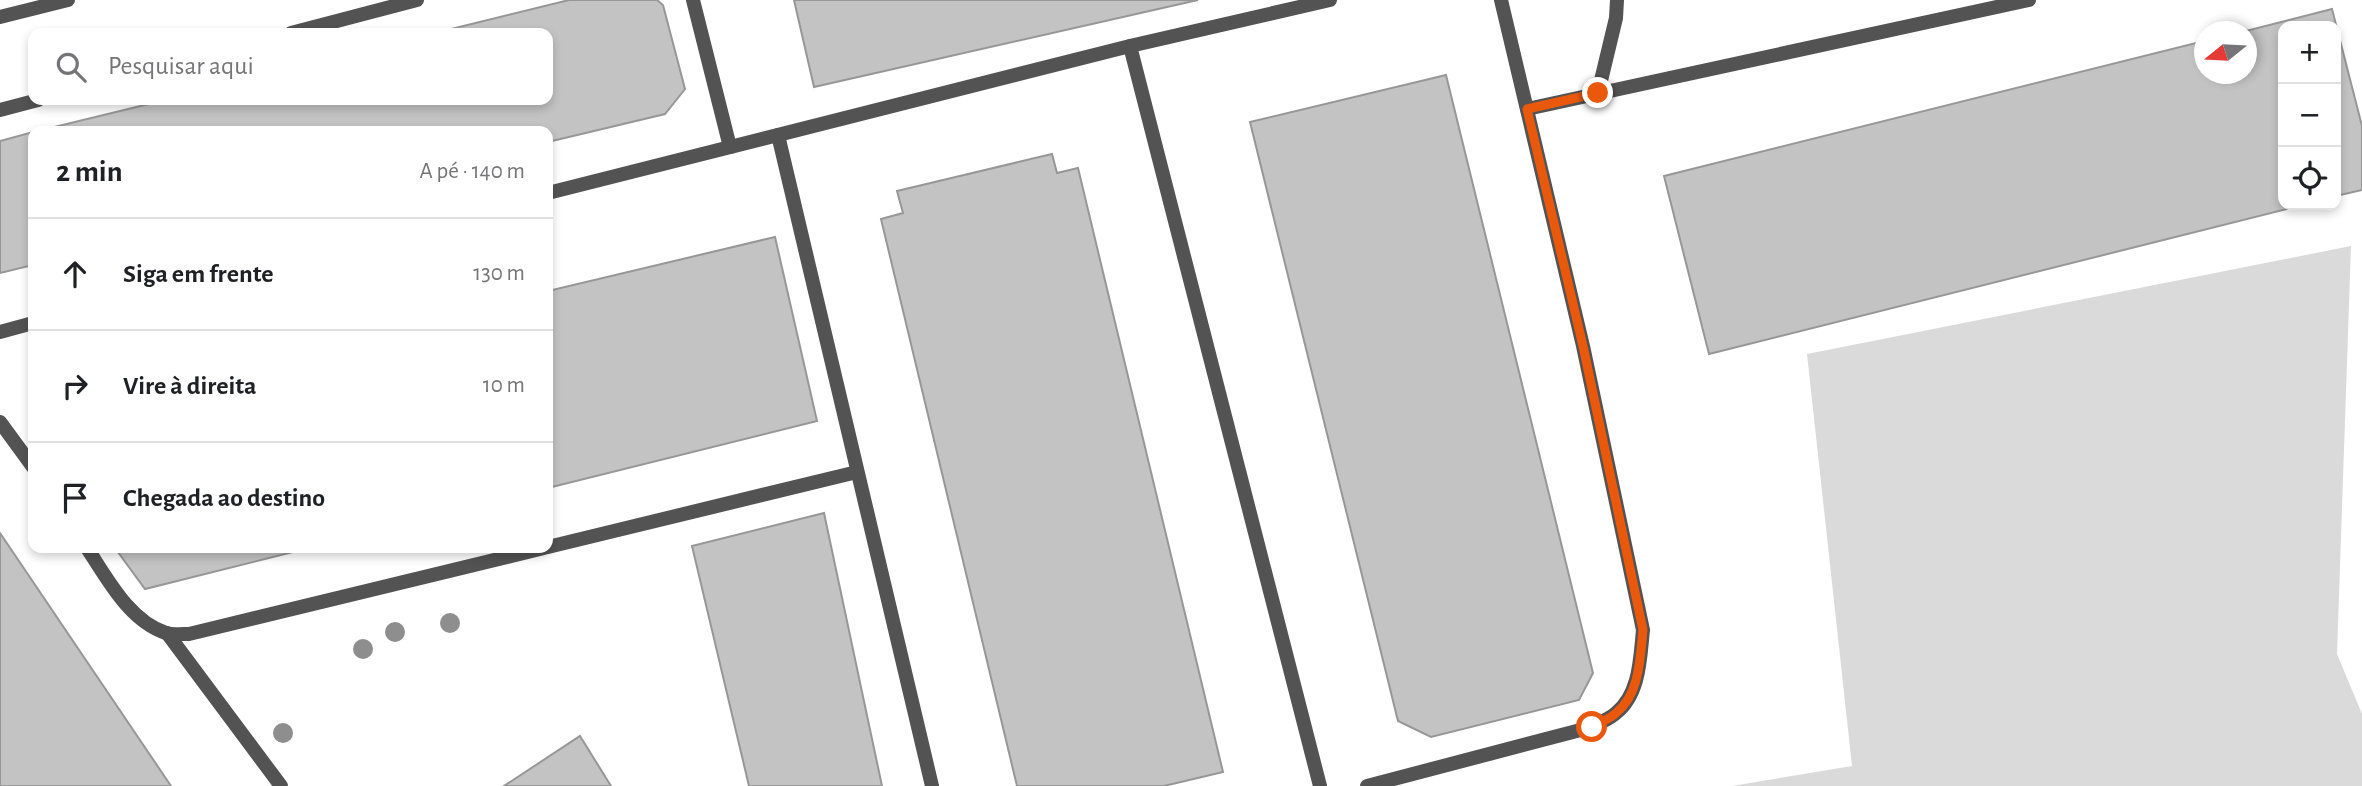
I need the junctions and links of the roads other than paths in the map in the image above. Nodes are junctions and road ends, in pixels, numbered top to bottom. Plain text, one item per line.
1 (68, 0) edge
2 (417, 0) edge
3 (693, 0) edge
4 (1330, 0) edge
5 (1500, 0) edge
6 (1617, 0) edge
7 (2029, 0) edge
8 (0, 17) edge
9 (310, 28) edge
10 (1130, 46) junction
11 (1598, 93) junction
12 (28, 103) edge
13 (1527, 109) junction
14 (0, 110) edge
15 (778, 135) junction
16 (730, 147) junction
17 (553, 192) edge
18 (28, 324) edge
19 (0, 332) edge
20 (0, 422) edge
21 (28, 460) edge
22 (857, 472) junction
23 (553, 545) edge
24 (90, 553) edge
25 (521, 553) edge
26 (167, 633) junction
27 (281, 786) edge
28 (932, 786) edge
29 (1320, 786) edge
30 (1367, 786) edge

1 - 8 lane
2 - 9 lane
3 - 16 lane
4 - 10 lane
5 - 13 lane
6 - 11 lane
7 - 11 lane
10 - 15 lane
10 - 29 lane
11 - 13 lane
12 - 14 lane
13 - 30 lane
15 - 16 lane
15 - 22 lane
16 - 17 lane
18 - 19 lane
20 - 21 lane
22 - 23 lane
22 - 28 lane
24 - 26 lane
25 - 26 lane
26 - 27 lane

